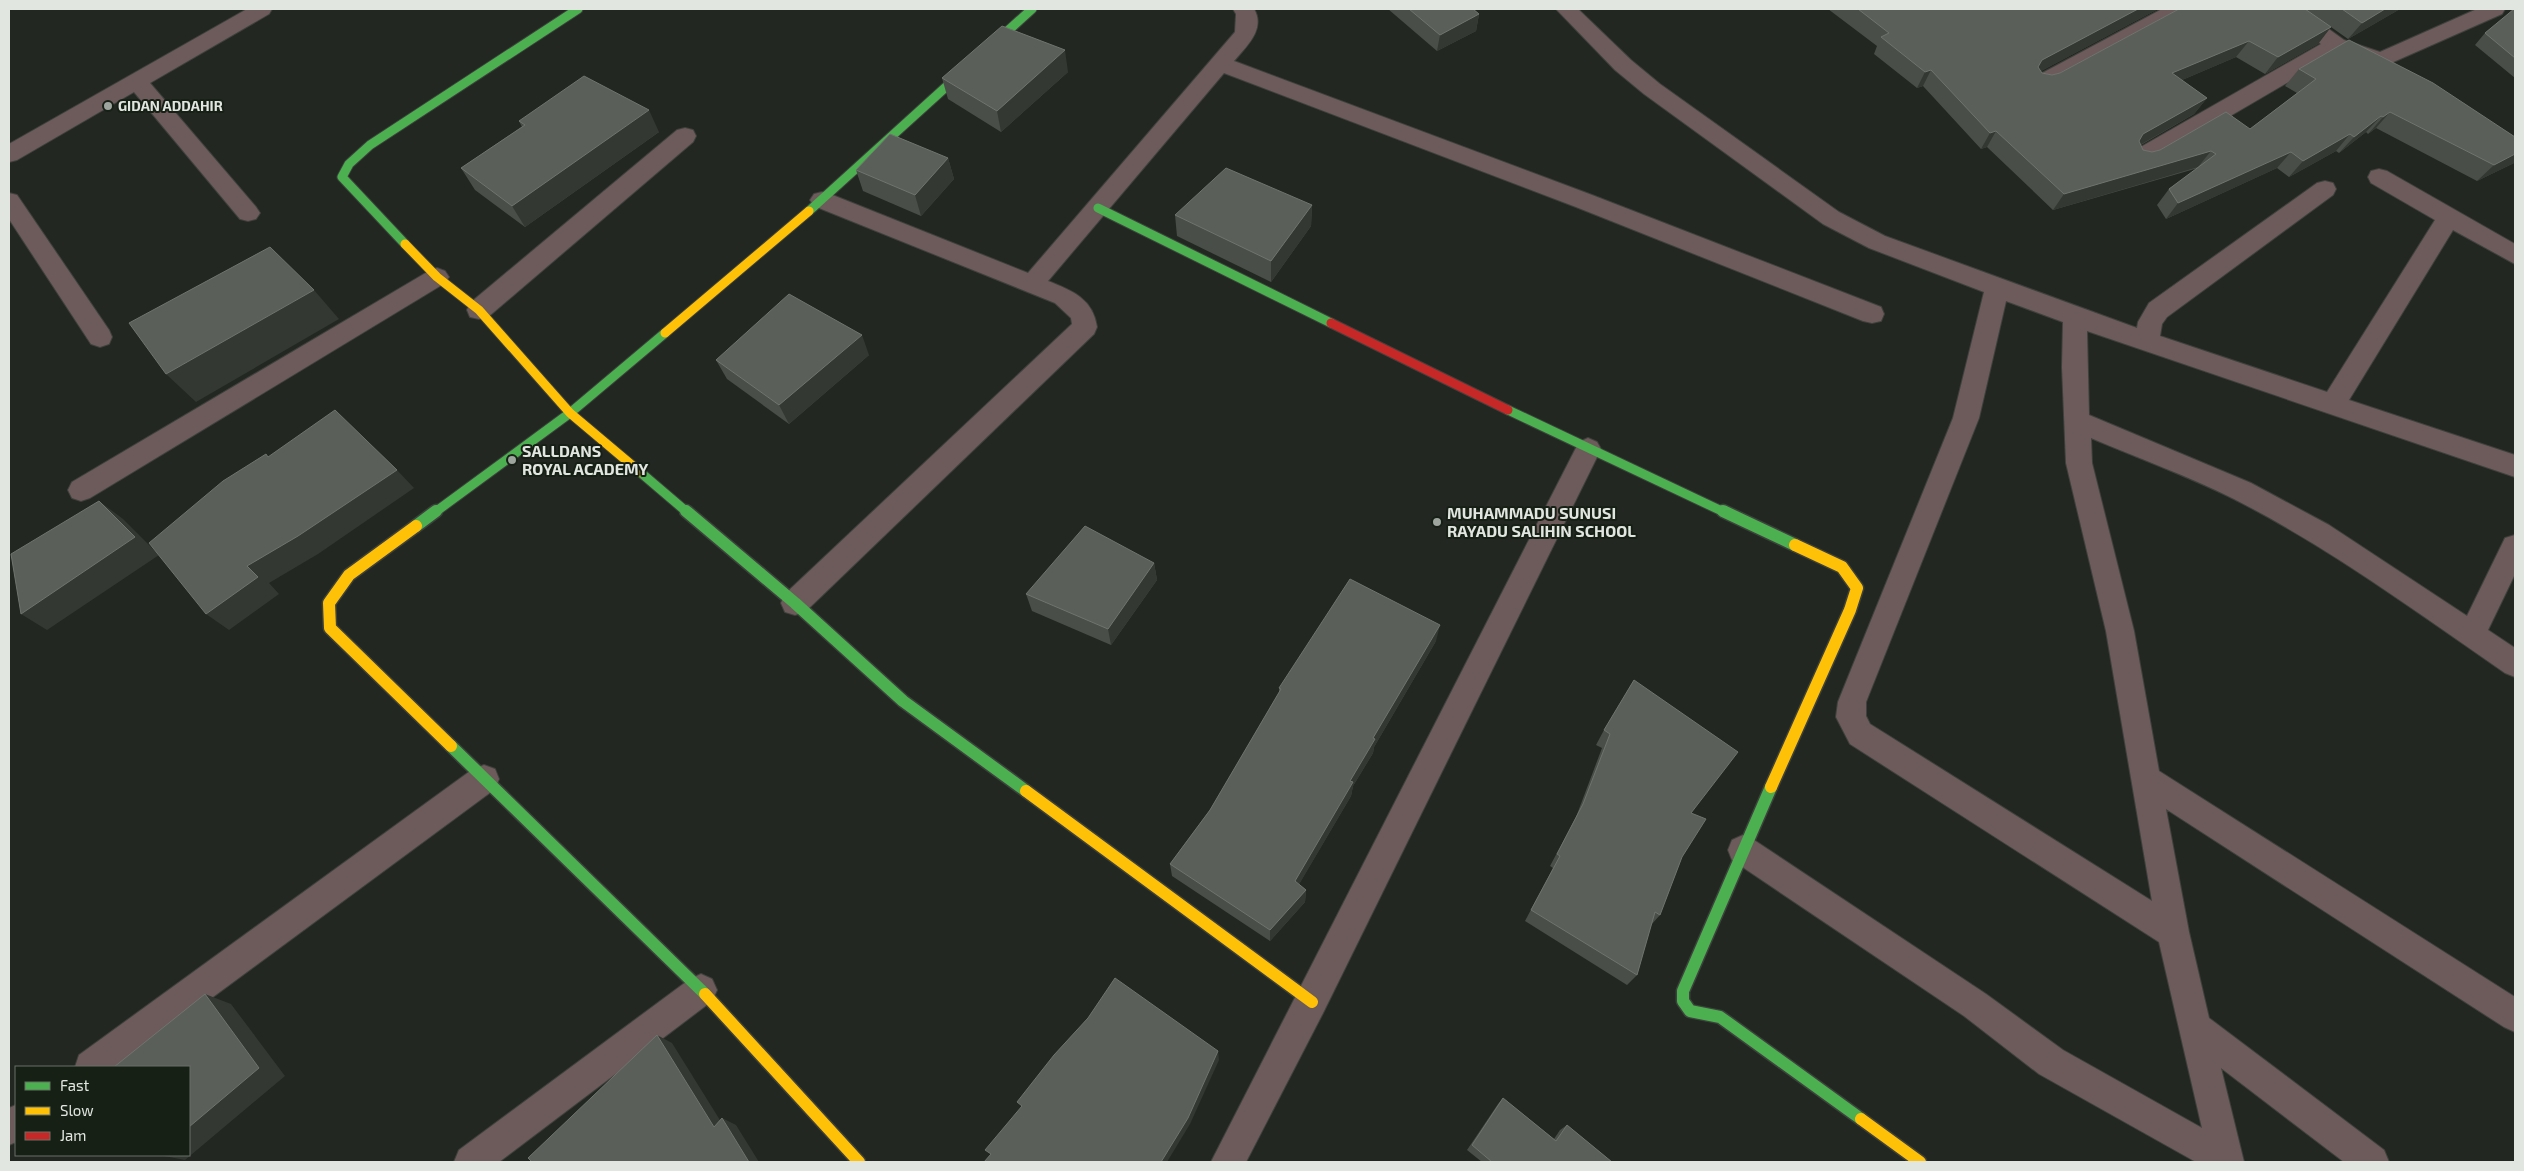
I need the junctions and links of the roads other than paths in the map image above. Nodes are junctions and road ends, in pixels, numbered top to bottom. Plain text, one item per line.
1 (262, 9) edge
2 (578, 9) edge
3 (1032, 9) edge
4 (1243, 9) edge
5 (1566, 9) edge
6 (2178, 9) edge
7 (2287, 9) edge
8 (2449, 9) edge
9 (2495, 9) edge
10 (2466, 21) junction
11 (2336, 45) junction
12 (2382, 60) junction
13 (1220, 64) junction
14 (2407, 72) edge
15 (137, 81) junction
16 (2041, 83) edge
17 (685, 136) dead end
18 (9, 154) edge
19 (2140, 158) edge
20 (2379, 177) dead end
21 (2325, 189) dead end
22 (822, 200) junction
23 (9, 201) edge
24 (1098, 208) junction
25 (248, 213) dead end
26 (2449, 216) junction
27 (2515, 255) edge
28 (437, 277) junction
29 (1032, 284) junction
30 (1997, 287) junction
31 (479, 310) junction
32 (1872, 314) dead end
33 (2075, 317) junction
34 (100, 336) dead end
35 (2147, 340) junction
36 (2334, 403) junction
37 (570, 413) junction
38 (2076, 421) junction
39 (1588, 449) junction
40 (2514, 463) edge
41 (81, 490) dead end
42 (2515, 546) edge
43 (795, 603) junction
44 (2472, 635) junction
45 (2515, 664) edge
46 (484, 779) junction
47 (2146, 779) junction
48 (1743, 850) junction
49 (2173, 932) junction
50 (701, 990) junction
51 (1312, 1002) junction
52 (2515, 1016) edge
53 (2196, 1028) junction
54 (92, 1066) edge
55 (2226, 1161) edge
56 (471, 1162) edge
57 (859, 1162) edge
58 (1228, 1162) edge
59 (1920, 1162) edge
60 (2372, 1162) edge

1 - 15 street
2 - 28 street
3 - 22 street
4 - 13 street
5 - 30 street
6 - 16 street
7 - 11 street
8 - 10 street
9 - 10 street
10 - 12 street
11 - 12 street
11 - 19 street
12 - 14 street
13 - 24 street
13 - 32 street
15 - 18 street
15 - 25 street
17 - 31 street
20 - 26 street
21 - 35 street
22 - 29 street
22 - 37 street
23 - 34 street
24 - 29 street
24 - 39 street
26 - 27 street
26 - 36 street
28 - 31 street
28 - 41 street
29 - 43 street
30 - 33 street
30 - 49 street
31 - 37 street
33 - 35 street
33 - 38 street
35 - 36 street
36 - 40 street
37 - 43 street
37 - 46 street
38 - 44 street
38 - 47 street
39 - 48 street
39 - 51 street
42 - 44 street
43 - 51 street
44 - 45 street
46 - 50 street
46 - 54 street
47 - 49 street
47 - 52 street
48 - 55 street
48 - 59 street
49 - 53 street
50 - 56 street
50 - 57 street
51 - 58 street
53 - 55 street
53 - 60 street

